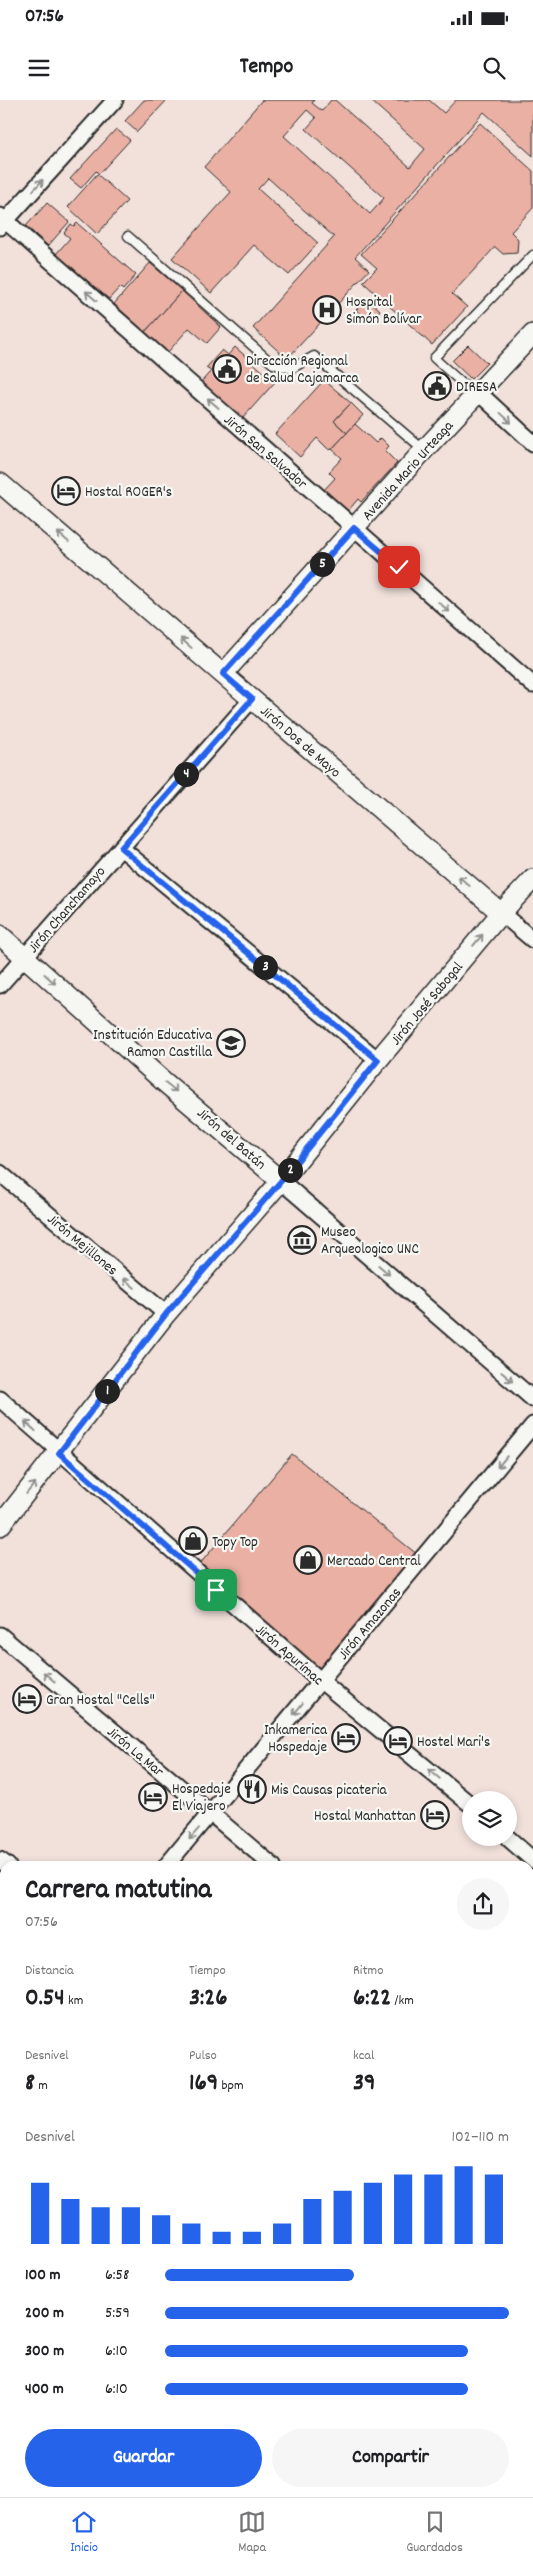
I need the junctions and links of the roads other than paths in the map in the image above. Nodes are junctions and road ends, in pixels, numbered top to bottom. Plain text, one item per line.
1 (115, 100) edge
2 (2, 221) edge
3 (128, 236) dead end
4 (533, 255) edge
5 (533, 334) edge
6 (479, 393) junction
7 (533, 443) edge
8 (424, 450) junction
9 (0, 483) edge
10 (354, 528) junction
11 (223, 674) junction
12 (533, 685) edge
13 (252, 699) junction
14 (121, 848) junction
15 (533, 879) edge
16 (501, 913) junction
17 (0, 935) edge
18 (533, 940) edge
19 (24, 956) junction
20 (0, 985) edge
21 (378, 1060) junction
22 (0, 1173) edge
23 (281, 1181) junction
24 (166, 1314) junction
25 (533, 1399) edge
26 (0, 1400) edge
27 (533, 1425) edge
28 (59, 1453) junction
29 (0, 1526) edge
30 (0, 1635) edge
31 (321, 1681) junction
32 (462, 1798) edge
33 (211, 1814) junction
34 (517, 1846) edge
35 (533, 1860) edge
36 (170, 1861) edge
37 (267, 1861) edge

2 -> 1 street
10 -> 2 street, Jirón San Salvador
3 - 8 lane
4 - 6 lane
5 - 6 street, Avenida Mario Urteaga
6 -> 7 street
6 - 8 street, Avenida Mario Urteaga
8 - 10 street, Avenida Mario Urteaga
11 -> 9 street, Jirón Dos de Mayo
10 - 11 street, Avenida Mario Urteaga
10 -> 12 street, Jirón San Salvador
11 - 13 street, Jirón Dos de Mayo
13 - 14 street, Jirón Chanchamayo
16 -> 13 street, Jirón Dos de Mayo
14 - 19 street, Jirón Chanchamayo
14 - 21 street
15 - 16 street, Jirón José Sabogal
16 - 18 street, Jirón Dos de Mayo
21 -> 16 street, Jirón José Sabogal
17 - 19 street, Jirón del Batán
19 - 20 street, Jirón Chanchamayo
19 -> 23 street, Jirón del Batán
21 - 23 street, Jirón José Sabogal
24 -> 22 street, Jirón Mejillones
23 - 24 street, Jirón José Sabogal
23 -> 25 street, Jirón del Batán
24 - 28 street, Jirón José Sabogal
28 -> 26 street, Jirón Apurímac
27 -> 31 street, Jirón Amazonas
29 -> 28 street, Jirón José Sabogal
28 - 31 street, Jirón Apurímac
33 -> 30 street, Jirón La Mar
32 -> 31 street, Jirón Apurímac
31 -> 33 street, Jirón Amazonas
33 -> 36 street, Jirón Amazonas
33 - 37 street, Jirón La Mar
34 - 35 street

